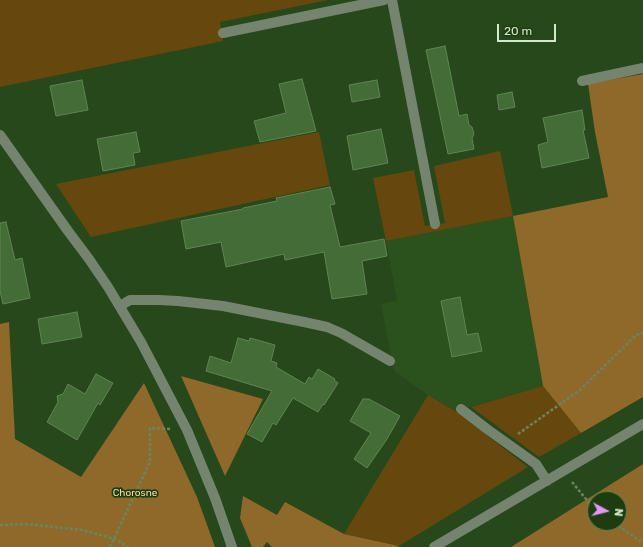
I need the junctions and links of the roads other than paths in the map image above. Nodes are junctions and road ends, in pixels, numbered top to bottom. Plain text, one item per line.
1 (384, 0) edge
2 (392, 0) edge
3 (223, 33) dead end
4 (643, 68) edge
5 (582, 80) dead end
6 (0, 135) edge
7 (435, 224) dead end
8 (120, 306) junction
9 (390, 361) dead end
10 (461, 409) dead end
11 (643, 424) edge
12 (547, 481) junction
13 (232, 547) edge
14 (434, 547) edge

1 - 3 street
2 - 7 street
4 - 5 street
6 - 8 street
8 - 9 street
8 - 13 street
10 - 12 street
11 - 12 street
12 - 14 street

